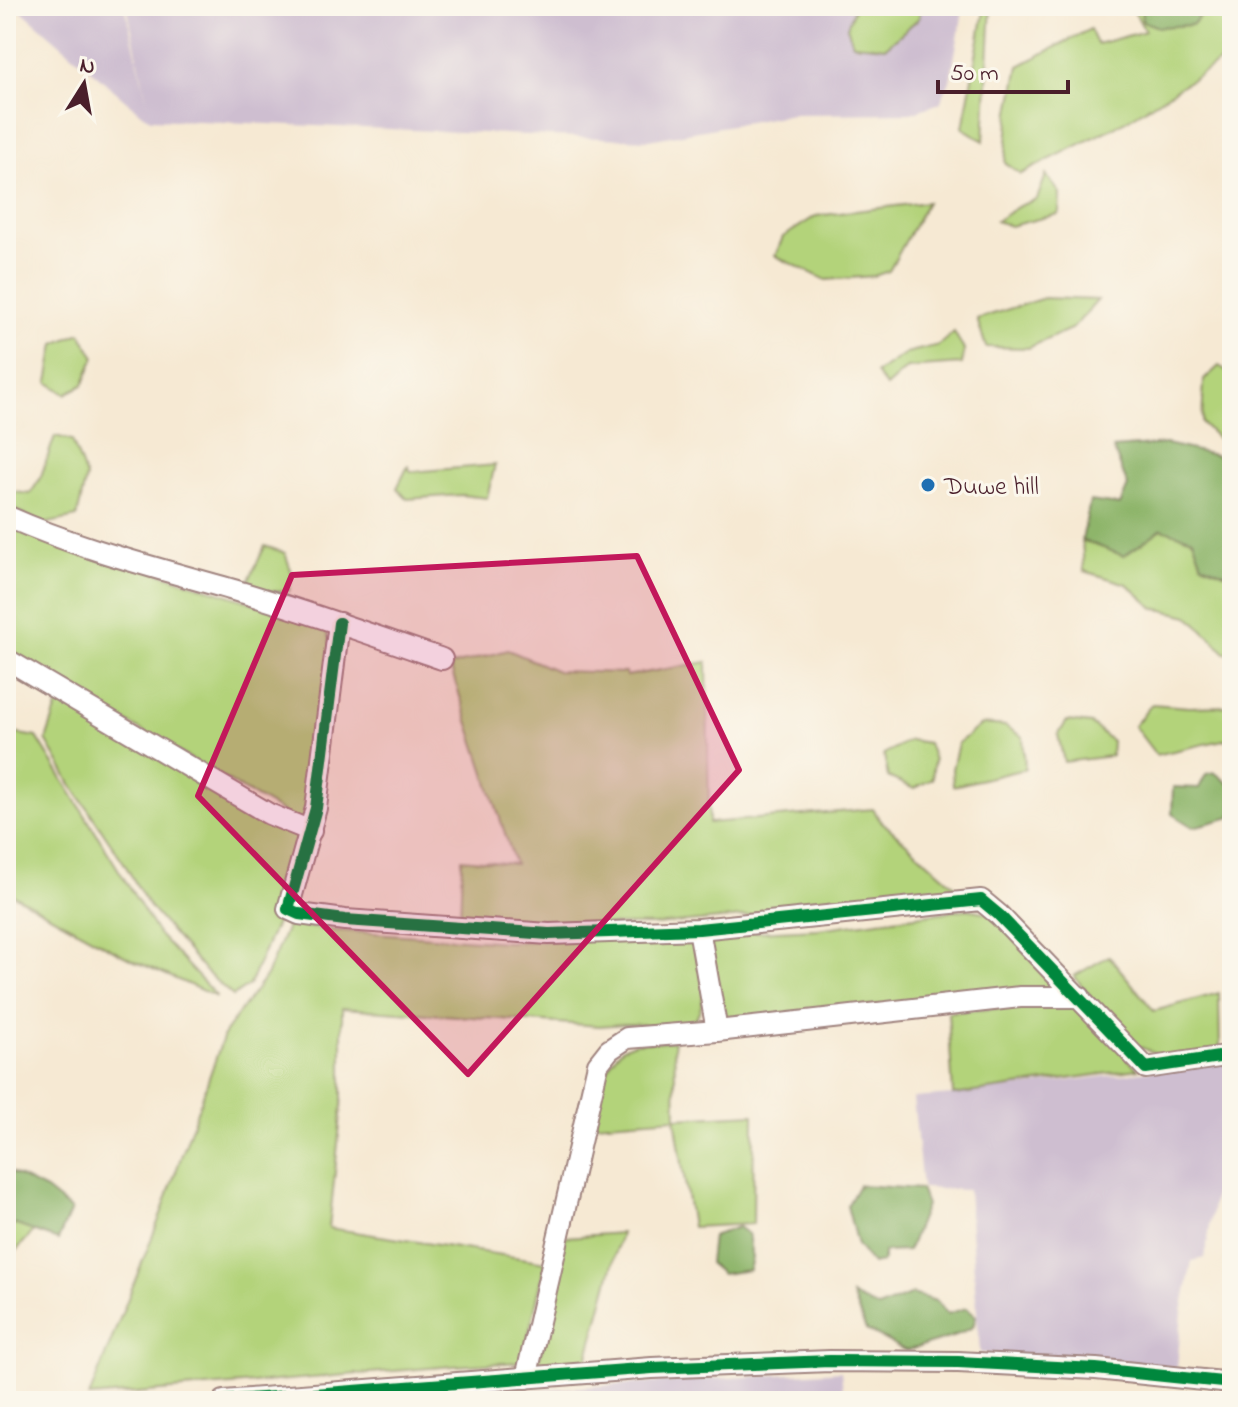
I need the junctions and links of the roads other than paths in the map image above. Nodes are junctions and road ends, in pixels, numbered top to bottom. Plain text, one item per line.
1 (6, 516) edge
2 (339, 623) junction
3 (6, 659) edge
4 (442, 659) dead end
5 (311, 831) junction
6 (699, 929) junction
7 (1080, 997) junction
8 (717, 1031) junction
9 (1232, 1055) edge
10 (526, 1378) junction
11 (1232, 1383) edge
12 (224, 1401) edge

1 - 2 street
2 - 4 street
2 - 5 street
3 - 5 street
5 - 6 street
6 - 7 street
6 - 8 street
7 - 8 street
7 - 9 street
8 - 10 street
10 - 11 street
10 - 12 street

